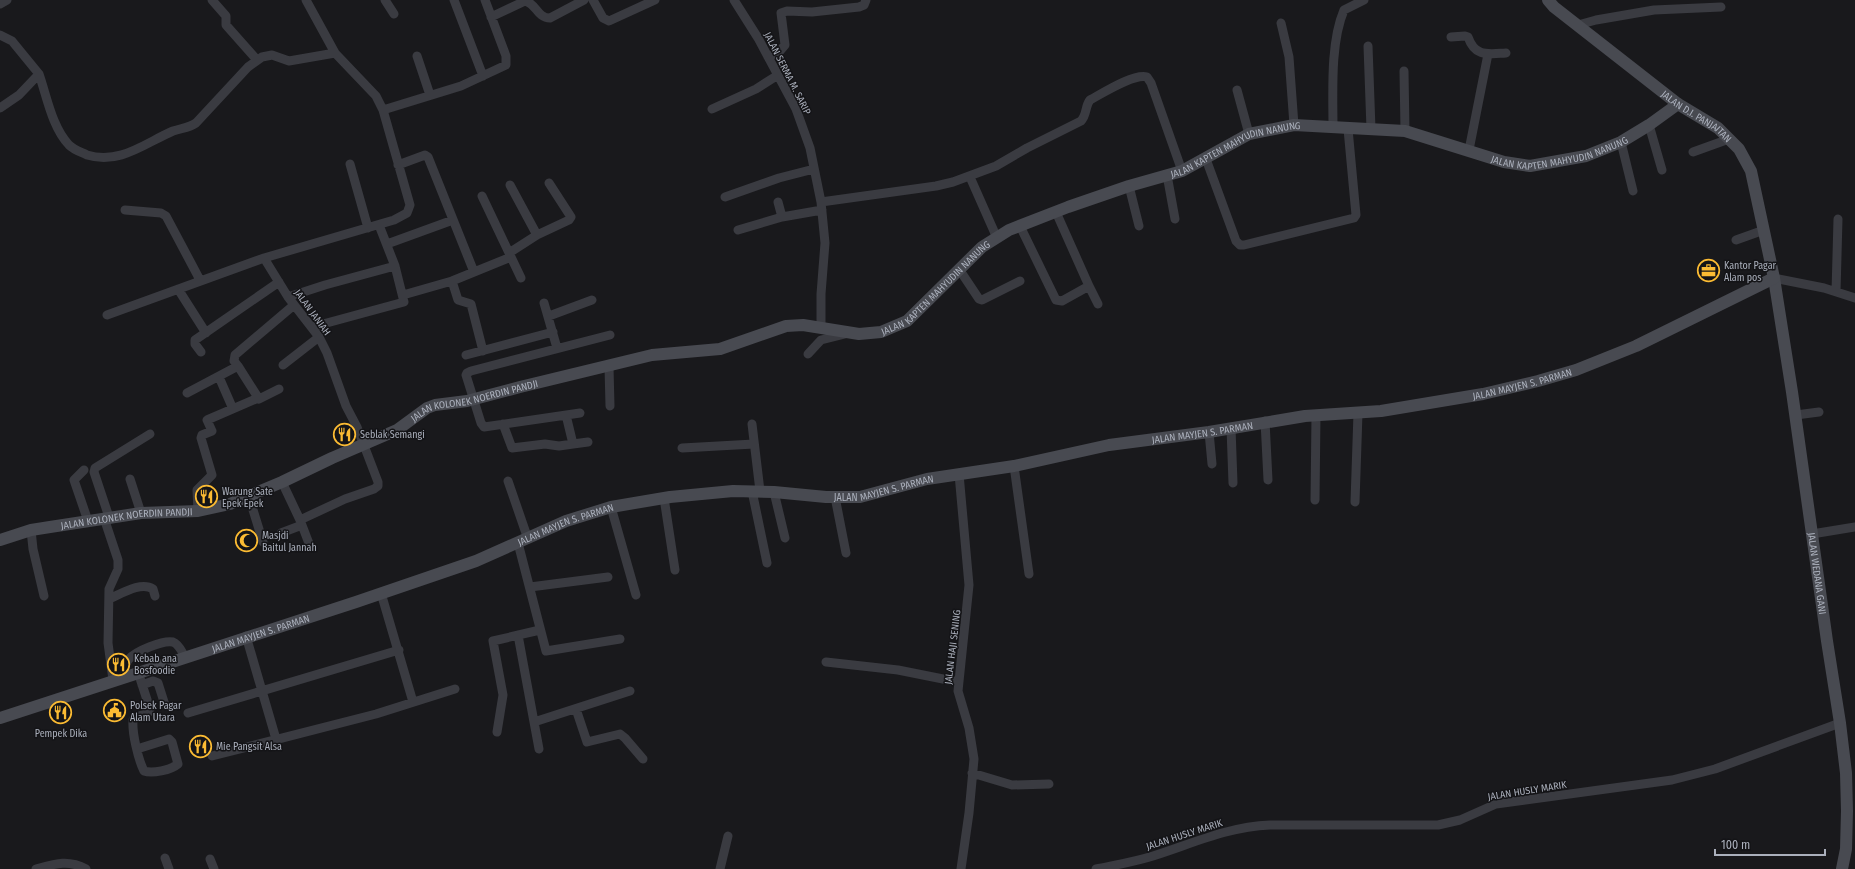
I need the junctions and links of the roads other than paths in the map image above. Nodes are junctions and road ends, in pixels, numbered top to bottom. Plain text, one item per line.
1 (7, 0) edge
2 (212, 0) edge
3 (306, 0) edge
4 (385, 0) edge
5 (454, 0) edge
6 (485, 0) edge
7 (584, 0) edge
8 (593, 0) edge
9 (655, 0) edge
10 (734, 0) edge
11 (866, 0) edge
12 (1364, 0) edge
13 (1548, 0) edge
14 (0, 4) edge
15 (1722, 7) dead end
16 (394, 14) dead end
17 (491, 17) junction
18 (1281, 23) dead end
19 (1578, 25) junction
20 (0, 35) edge
21 (1450, 37) dead end
22 (1368, 46) dead end
23 (335, 53) junction
24 (1506, 53) dead end
25 (1488, 54) junction
26 (417, 56) dead end
27 (768, 57) junction
28 (257, 60) junction
29 (1404, 71) dead end
30 (39, 74) junction
31 (778, 75) junction
32 (483, 76) junction
33 (1237, 90) dead end
34 (430, 95) junction
35 (1678, 104) junction
36 (0, 108) edge
37 (712, 108) dead end
38 (383, 110) junction
39 (1294, 125) junction
40 (1649, 125) junction
41 (1333, 128) junction
42 (1348, 129) junction
43 (1370, 129) junction
44 (1405, 131) junction
45 (1249, 134) junction
46 (1729, 139) junction
47 (1620, 142) junction
48 (1469, 150) junction
49 (1693, 152) dead end
50 (1206, 159) junction
51 (350, 164) dead end
52 (398, 165) junction
53 (814, 169) junction
54 (1662, 170) dead end
55 (1182, 171) junction
56 (1167, 175) junction
57 (970, 177) junction
58 (549, 183) dead end
59 (510, 185) dead end
60 (1129, 186) junction
61 (1633, 190) dead end
62 (482, 196) dead end
63 (725, 197) dead end
64 (778, 202) dead end
65 (822, 206) junction
66 (125, 210) dead end
67 (1056, 212) junction
68 (782, 217) junction
69 (1175, 219) dead end
70 (1838, 219) dead end
71 (453, 220) junction
72 (379, 225) junction
73 (1020, 226) junction
74 (1139, 226) dead end
75 (368, 228) junction
76 (738, 230) dead end
77 (1764, 230) junction
78 (538, 235) junction
79 (997, 238) junction
80 (1736, 240) dead end
81 (387, 244) junction
82 (510, 255) junction
83 (264, 258) junction
84 (395, 266) junction
85 (959, 269) junction
86 (474, 272) junction
87 (521, 278) dead end
88 (1774, 278) junction
89 (200, 280) junction
90 (452, 281) junction
91 (1020, 281) dead end
92 (279, 282) junction
93 (1089, 286) junction
94 (178, 289) junction
95 (1836, 292) junction
96 (403, 295) junction
97 (288, 297) junction
98 (1855, 298) edge
99 (592, 300) dead end
100 (544, 303) dead end
101 (1098, 304) dead end
102 (294, 305) junction
103 (107, 315) dead end
104 (549, 316) junction
105 (312, 327) junction
106 (821, 328) junction
107 (553, 332) junction
108 (206, 333) junction
109 (851, 333) junction
110 (610, 334) dead end
111 (319, 337) junction
112 (557, 348) junction
113 (482, 351) junction
114 (201, 352) dead end
115 (808, 354) dead end
116 (466, 355) dead end
117 (283, 365) dead end
118 (238, 366) junction
119 (610, 367) junction
120 (219, 377) junction
121 (279, 389) dead end
122 (187, 393) dead end
123 (258, 398) junction
124 (474, 399) junction
125 (610, 406) dead end
126 (233, 410) junction
127 (1819, 412) dead end
128 (580, 413) dead end
129 (1358, 413) junction
130 (1316, 415) junction
131 (1796, 415) junction
132 (566, 416) junction
133 (1265, 421) junction
134 (503, 424) junction
135 (752, 424) dead end
136 (1231, 428) junction
137 (1209, 432) junction
138 (150, 434) dead end
139 (588, 442) dead end
140 (363, 444) junction
141 (572, 444) junction
142 (754, 444) junction
143 (682, 448) dead end
144 (1212, 464) dead end
145 (1014, 466) junction
146 (84, 470) dead end
147 (959, 474) junction
148 (130, 479) dead end
149 (1268, 480) dead end
150 (508, 481) dead end
151 (282, 482) junction
152 (1233, 483) dead end
153 (756, 491) junction
154 (774, 492) junction
155 (249, 497) junction
156 (835, 497) junction
157 (664, 498) junction
158 (1315, 500) dead end
159 (1355, 502) dead end
160 (611, 507) junction
161 (198, 511) junction
162 (141, 513) junction
163 (106, 518) junction
164 (88, 521) junction
165 (301, 523) junction
166 (1855, 527) edge
167 (31, 530) junction
168 (281, 533) dead end
169 (1812, 534) junction
170 (785, 538) dead end
171 (0, 540) edge
172 (523, 541) junction
173 (263, 542) dead end
174 (310, 546) dead end
175 (846, 553) dead end
176 (767, 563) dead end
177 (675, 570) dead end
178 (1029, 574) dead end
179 (608, 577) dead end
180 (530, 587) junction
181 (381, 593) junction
182 (636, 595) dead end
183 (44, 596) dead end
184 (155, 596) dead end
185 (109, 599) junction
186 (540, 630) junction
187 (518, 635) junction
188 (246, 636) junction
189 (620, 639) dead end
190 (399, 650) junction
191 (185, 657) junction
192 (826, 662) dead end
193 (138, 672) junction
194 (118, 678) junction
195 (958, 682) junction
196 (142, 685) junction
197 (455, 689) dead end
198 (262, 690) junction
199 (630, 691) dead end
200 (413, 702) junction
201 (165, 705) dead end
202 (576, 709) junction
203 (188, 713) dead end
204 (0, 718) edge
205 (534, 722) junction
206 (1840, 723) junction
207 (497, 732) dead end
208 (276, 739) junction
209 (137, 748) junction
210 (539, 749) dead end
211 (212, 756) dead end
212 (643, 759) dead end
213 (972, 773) junction
214 (1049, 784) dead end
215 (728, 836) dead end
216 (164, 858) dead end
217 (210, 859) dead end
218 (36, 869) edge
219 (86, 869) edge
220 (169, 869) edge
221 (214, 869) edge
222 (720, 869) edge
223 (961, 869) edge
224 (1096, 869) edge
225 (1842, 869) edge

1 - 14 street
2 - 28 street
3 - 23 street
4 - 16 street
5 - 32 street
6 - 17 street
7 - 17 street
8 - 9 street
10 - 27 street, JALAN SERMA M. SARIP
11 - 27 street
12 - 41 street
13 - 19 street, JALAN D.I. PANJAITAN
15 - 19 street
17 - 32 street
18 - 39 street
19 - 35 street, JALAN D.I. PANJAITAN
20 - 30 street
21 - 25 street
22 - 43 street
23 - 28 street
23 - 38 street
24 - 25 street
25 - 48 street
26 - 34 street
27 - 31 street, JALAN SERMA M. SARIP
28 - 30 street
29 - 44 street
30 - 36 street
31 - 37 street
31 - 53 street, JALAN SERMA M. SARIP
32 - 34 street
33 - 45 street
34 - 38 street
35 - 40 street, JALAN KAPTEN MAHYUDIN NANUNG
35 - 46 street, JALAN D.I. PANJAITAN
38 - 52 street
39 - 41 street, JALAN KAPTEN MAHYUDIN NANUNG
39 - 45 street, JALAN KAPTEN MAHYUDIN NANUNG
40 - 47 street, JALAN KAPTEN MAHYUDIN NANUNG
40 - 54 street
41 - 42 street, JALAN KAPTEN MAHYUDIN NANUNG
42 - 43 street, JALAN KAPTEN MAHYUDIN NANUNG
42 - 50 street
43 - 44 street, JALAN KAPTEN MAHYUDIN NANUNG
44 - 48 street, JALAN KAPTEN MAHYUDIN NANUNG
45 - 50 street, JALAN KAPTEN MAHYUDIN NANUNG
46 - 49 street
46 - 77 street, JALAN D.I. PANJAITAN
47 - 48 street, JALAN KAPTEN MAHYUDIN NANUNG
47 - 61 street
50 - 55 street, JALAN KAPTEN MAHYUDIN NANUNG
51 - 75 street
52 - 71 street
52 - 72 street
53 - 63 street
53 - 65 street, JALAN SERMA M. SARIP
55 - 56 street, JALAN KAPTEN MAHYUDIN NANUNG
55 - 57 street
56 - 60 street, JALAN KAPTEN MAHYUDIN NANUNG
56 - 69 street
57 - 65 street
57 - 79 street
58 - 78 street
59 - 78 street
60 - 67 street, JALAN KAPTEN MAHYUDIN NANUNG
60 - 74 street
62 - 82 street
64 - 68 street
65 - 68 street
65 - 106 street, JALAN SERMA M. SARIP
66 - 89 street
67 - 73 street, JALAN KAPTEN MAHYUDIN NANUNG
67 - 93 street
68 - 76 street
70 - 95 street
71 - 81 street
71 - 86 street
72 - 75 street
72 - 81 street
73 - 79 street, JALAN KAPTEN MAHYUDIN NANUNG
73 - 93 street
75 - 83 street
77 - 80 street
77 - 88 street, JALAN D.I. PANJAITAN
78 - 82 street
79 - 85 street, JALAN KAPTEN MAHYUDIN NANUNG
81 - 84 street
82 - 86 street
82 - 87 street
83 - 89 street
83 - 92 street, JALAN JANIAH
84 - 96 street
84 - 97 street
85 - 91 street
85 - 109 street, JALAN KAPTEN MAHYUDIN NANUNG
86 - 90 street
88 - 95 street
88 - 129 street, JALAN MAYJEN S. PARMAN
88 - 131 street, JALAN WEDANA GANI
89 - 94 street
90 - 96 street
90 - 113 street
92 - 97 street, JALAN JANIAH
92 - 108 street
93 - 101 street
94 - 103 street
94 - 108 street
95 - 98 street
96 - 105 street
97 - 102 street, JALAN JANIAH
99 - 104 street
100 - 104 street
102 - 105 street, JALAN JANIAH
102 - 118 street
104 - 107 street
105 - 111 street, JALAN JANIAH
106 - 109 street, JALAN KAPTEN MAHYUDIN NANUNG
106 - 119 street, JALAN KOLONEK NOERDIN PANDJI
107 - 112 street
107 - 113 street
108 - 114 street
109 - 115 street
110 - 112 street
111 - 117 street
111 - 140 street, JALAN JANIAH
112 - 124 street
113 - 116 street
118 - 120 street
118 - 123 street
119 - 124 street, JALAN KOLONEK NOERDIN PANDJI
119 - 125 street
120 - 122 street
120 - 126 street
121 - 123 street
123 - 126 street
124 - 134 street
124 - 140 street, JALAN KOLONEK NOERDIN PANDJI
126 - 161 street
127 - 131 street
128 - 132 street
129 - 130 street, JALAN MAYJEN S. PARMAN
129 - 159 street
130 - 133 street, JALAN MAYJEN S. PARMAN
130 - 158 street
131 - 169 street, JALAN WEDANA GANI
132 - 134 street
132 - 141 street
133 - 136 street, JALAN MAYJEN S. PARMAN
133 - 149 street
134 - 141 street
135 - 142 street
136 - 137 street, JALAN MAYJEN S. PARMAN
136 - 152 street
137 - 144 street
137 - 145 street, JALAN MAYJEN S. PARMAN
138 - 163 street
139 - 141 street
140 - 151 street, JALAN KOLONEK NOERDIN PANDJI
140 - 165 street, JALAN JANIAH
142 - 143 street
142 - 153 street
145 - 147 street, JALAN MAYJEN S. PARMAN
145 - 178 street
146 - 164 street
147 - 156 street, JALAN MAYJEN S. PARMAN
147 - 195 street, JALAN HAJI SENING
148 - 162 street
150 - 172 street
151 - 155 street, JALAN KOLONEK NOERDIN PANDJI
151 - 165 street
153 - 154 street, JALAN MAYJEN S. PARMAN
153 - 157 street, JALAN MAYJEN S. PARMAN
153 - 176 street
154 - 156 street, JALAN MAYJEN S. PARMAN
154 - 170 street
155 - 161 street, JALAN KOLONEK NOERDIN PANDJI
155 - 173 street
156 - 175 street
157 - 160 street, JALAN MAYJEN S. PARMAN
157 - 177 street
160 - 172 street, JALAN MAYJEN S. PARMAN
160 - 182 street
161 - 162 street, JALAN KOLONEK NOERDIN PANDJI
162 - 163 street, JALAN KOLONEK NOERDIN PANDJI
163 - 164 street, JALAN KOLONEK NOERDIN PANDJI
163 - 185 street
164 - 167 street, JALAN KOLONEK NOERDIN PANDJI
165 - 168 street
165 - 174 street
166 - 169 street
167 - 171 street, JALAN KOLONEK NOERDIN PANDJI
167 - 183 street
169 - 206 street, JALAN WEDANA GANI
172 - 180 street
172 - 181 street, JALAN MAYJEN S. PARMAN
179 - 180 street
180 - 186 street
181 - 188 street, JALAN MAYJEN S. PARMAN
181 - 190 street
184 - 185 street
185 - 194 street
186 - 187 street
186 - 189 street
187 - 205 street
187 - 207 street
188 - 191 street, JALAN MAYJEN S. PARMAN
188 - 198 street
190 - 198 street
190 - 200 street
191 - 193 street, JALAN MAYJEN S. PARMAN
191 - 194 street
192 - 195 street
193 - 194 street, JALAN MAYJEN S. PARMAN
193 - 196 street
194 - 204 street, JALAN MAYJEN S. PARMAN
195 - 213 street, JALAN HAJI SENING
196 - 201 street
196 - 209 street
197 - 200 street
198 - 203 street
198 - 208 street
199 - 202 street
200 - 208 street
202 - 205 street
202 - 212 street
205 - 210 street
206 - 224 street, JALAN HUSLY MARIK
206 - 225 street, JALAN WEDANA GANI
208 - 211 street
209 - 209 street
213 - 214 street
213 - 223 street, JALAN HAJI SENING
215 - 222 street
216 - 220 street
217 - 221 street
218 - 219 street

